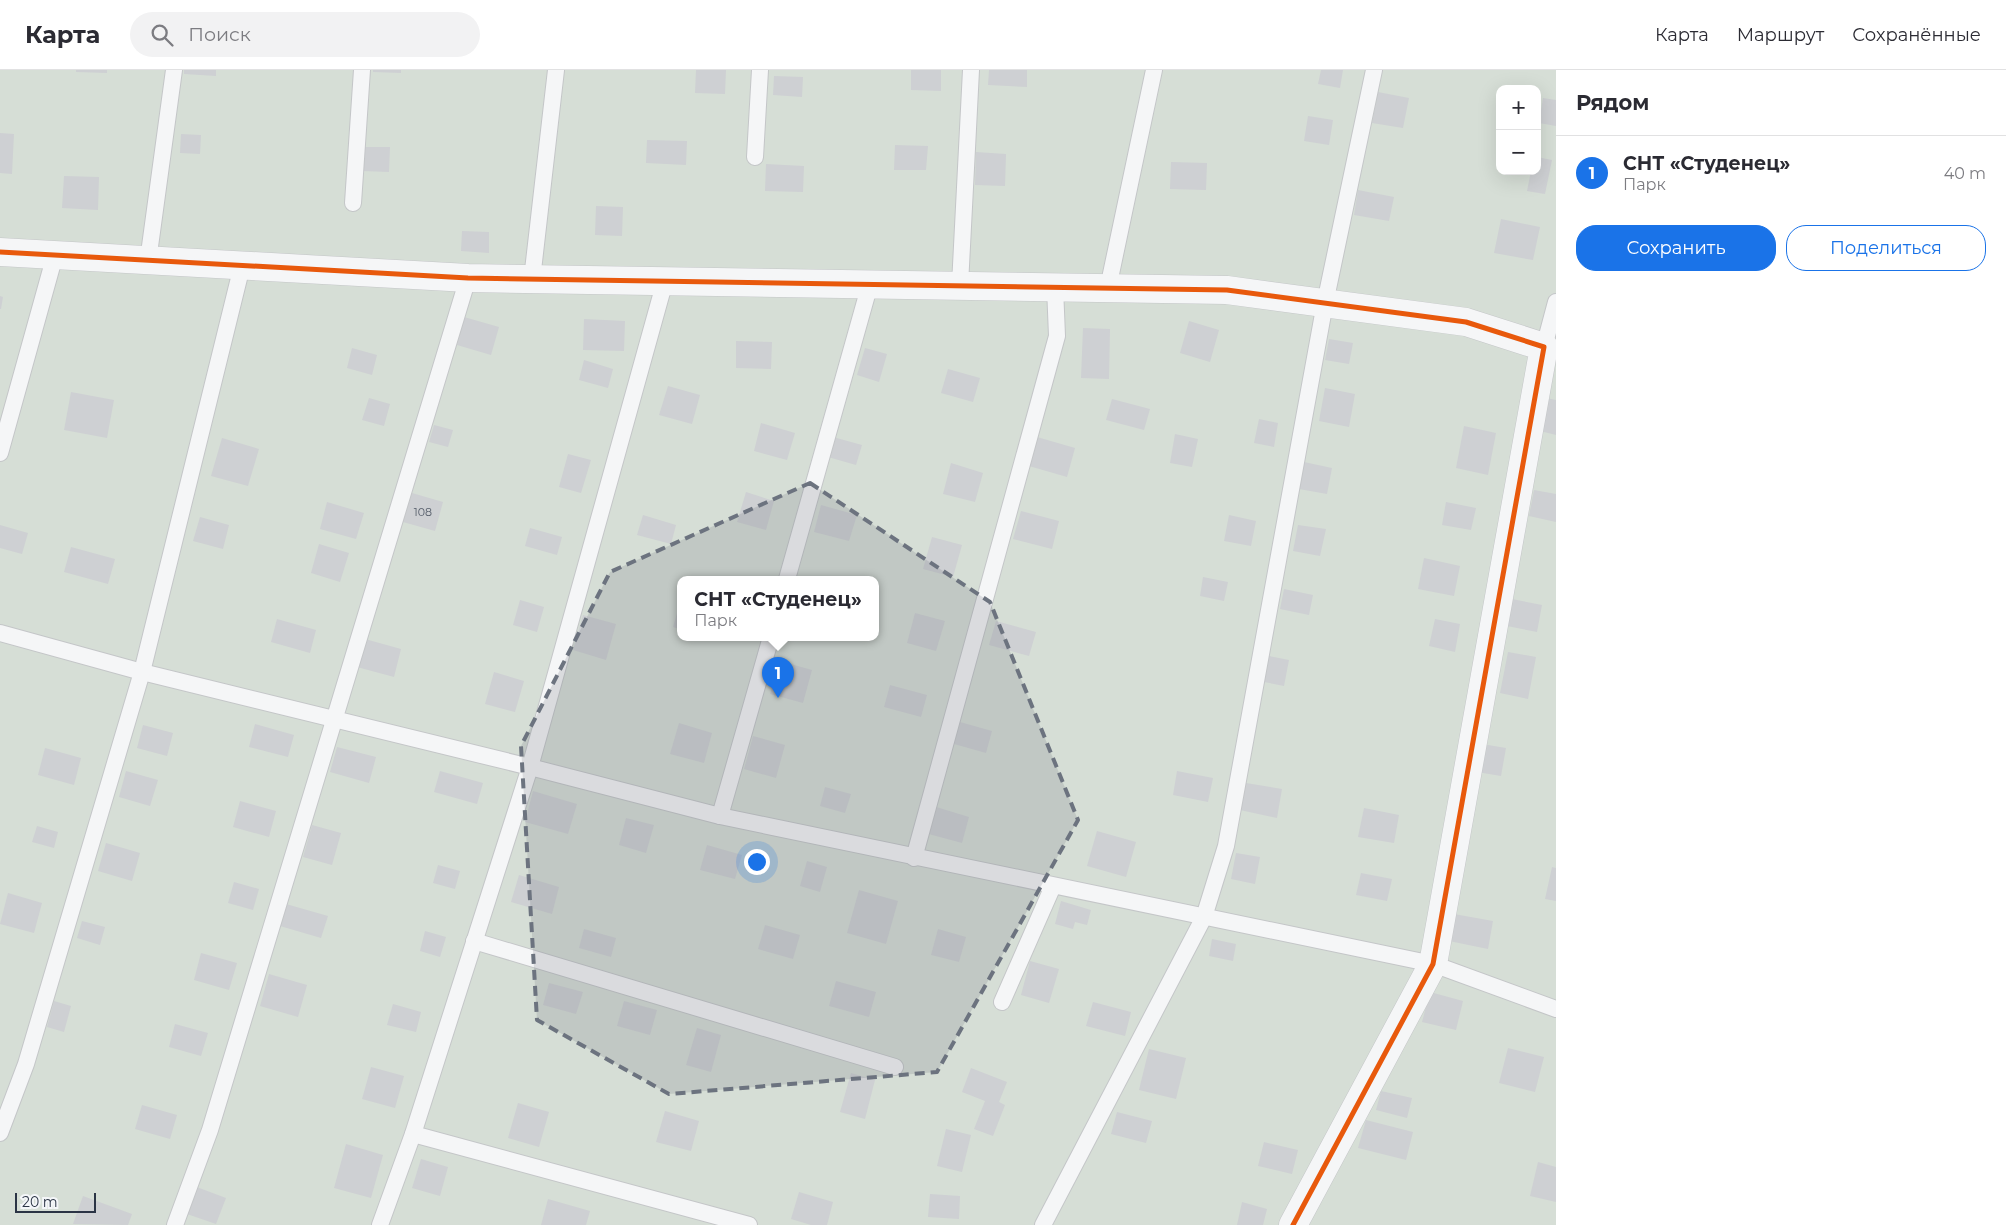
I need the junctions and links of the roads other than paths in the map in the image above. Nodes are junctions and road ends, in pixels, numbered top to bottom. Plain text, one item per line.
1 (174, 70) edge
2 (362, 70) edge
3 (556, 70) edge
4 (760, 70) edge
5 (971, 70) edge
6 (1154, 70) edge
7 (1374, 70) edge
8 (754, 157) dead end
9 (353, 204) dead end
10 (0, 252) edge
11 (55, 255) junction
12 (148, 261) junction
13 (242, 266) junction
14 (468, 278) junction
15 (532, 279) junction
16 (665, 281) junction
17 (870, 284) junction
18 (960, 285) junction
19 (1055, 287) junction
20 (1108, 288) junction
21 (1556, 302) edge
22 (1325, 303) junction
23 (1550, 348) edge
24 (0, 454) edge
25 (788, 576) edge
26 (0, 633) edge
27 (770, 641) edge
28 (142, 672) junction
29 (335, 720) junction
30 (530, 767) junction
31 (720, 816) junction
32 (914, 858) junction
33 (1052, 886) junction
34 (1204, 917) junction
35 (474, 941) junction
36 (1433, 964) junction
37 (1002, 1002) dead end
38 (1556, 1009) edge
39 (895, 1067) dead end
40 (0, 1133) edge
41 (413, 1134) junction
42 (175, 1225) edge
43 (380, 1225) edge
44 (749, 1225) edge
45 (1043, 1225) edge
46 (1293, 1225) edge

1 - 12 lane
2 - 9 lane
3 - 15 lane
4 - 8 lane
5 - 18 lane
6 - 20 lane
7 - 22 lane
10 - 11 street
11 - 12 street
11 - 24 lane
12 - 13 street
13 - 14 street
13 - 28 lane
14 - 15 street
14 - 29 lane
15 - 16 street
16 - 17 street
16 - 30 lane
17 - 18 street
17 - 25 lane
18 - 19 street
19 - 20 street
19 - 32 lane
20 - 22 street
21 - 23 lane
22 - 23 street
22 - 34 lane
23 - 36 street
26 - 28 lane
27 - 31 lane
28 - 29 lane
28 - 40 lane
29 - 30 lane
29 - 42 lane
30 - 31 lane
30 - 35 lane
31 - 32 lane
32 - 33 lane
33 - 34 lane
33 - 37 lane
34 - 36 lane
34 - 45 lane
35 - 39 lane
35 - 41 lane
36 - 38 lane
36 - 46 street
41 - 43 lane
41 - 44 lane

